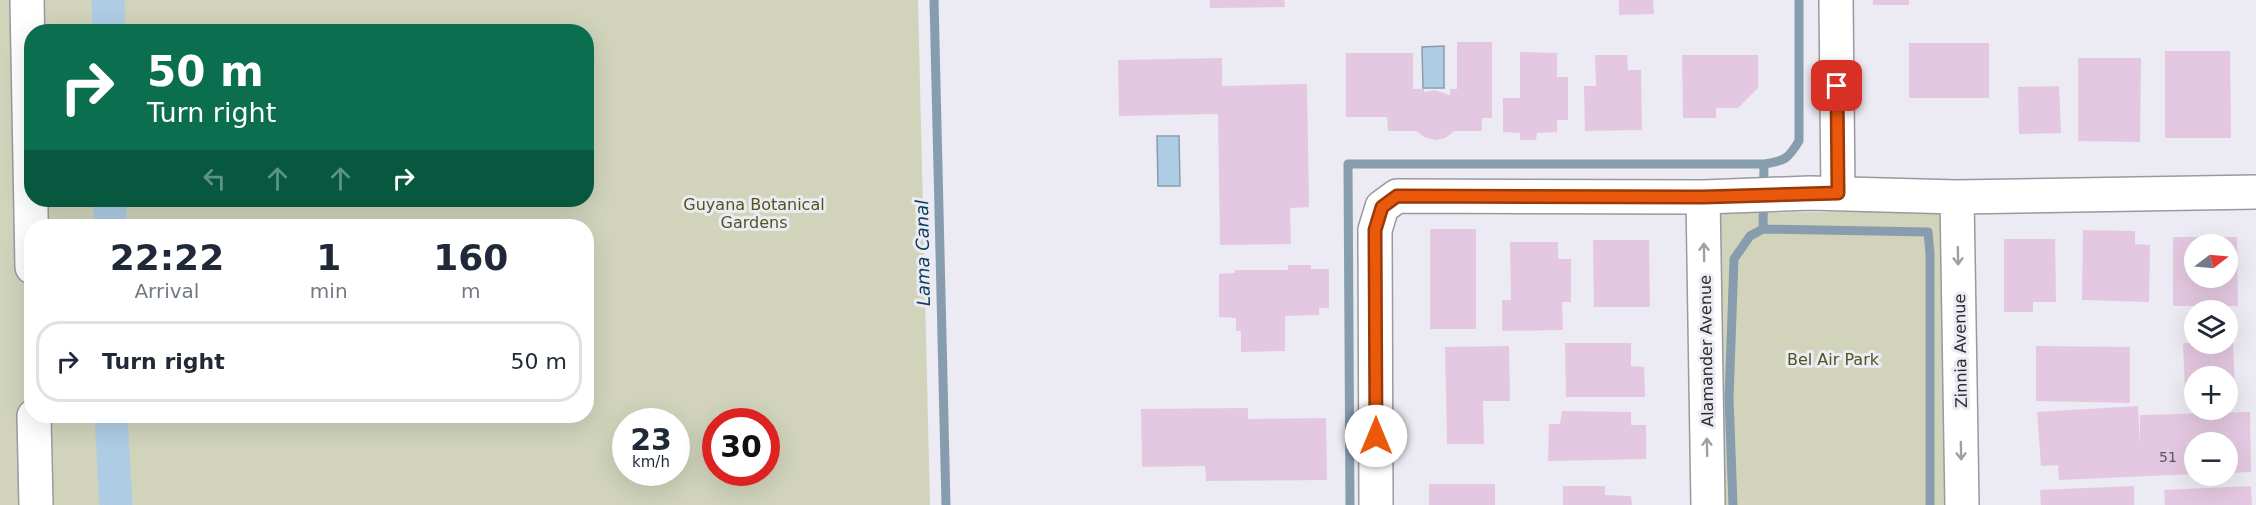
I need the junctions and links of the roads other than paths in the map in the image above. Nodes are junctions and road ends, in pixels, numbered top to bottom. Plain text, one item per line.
1 (27, 0) edge
2 (1836, 0) edge
3 (27, 24) edge
4 (2256, 192) edge
5 (1824, 193) junction
6 (1703, 197) junction
7 (1957, 197) junction
8 (34, 423) edge
9 (36, 505) edge
10 (1376, 505) edge
11 (1708, 505) edge
12 (1962, 505) edge

1 - 3 street
2 - 5 street
4 - 7 street
5 - 6 street
5 - 7 street
6 - 10 street
11 -> 6 street, Alamander Avenue
7 -> 12 street, Zinnia Avenue
8 - 9 street

